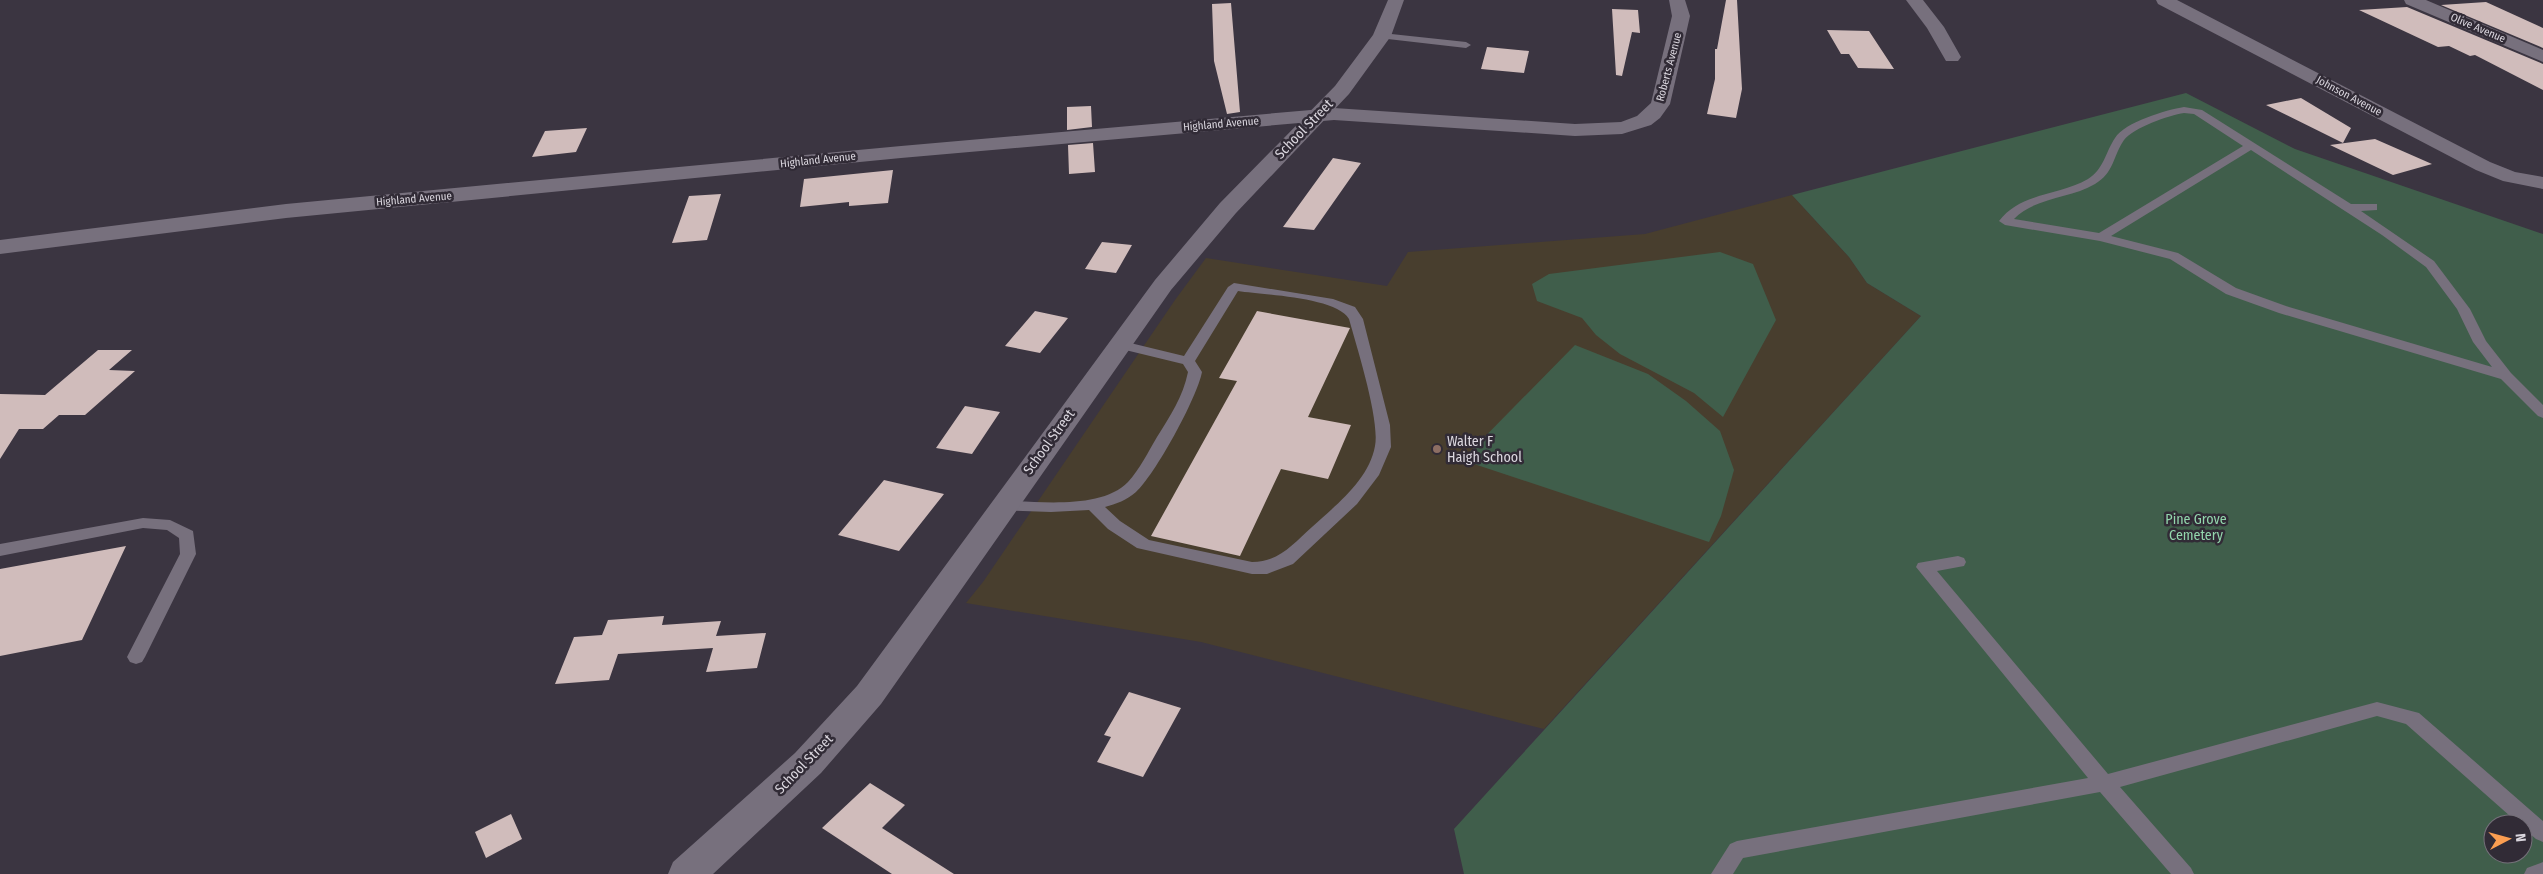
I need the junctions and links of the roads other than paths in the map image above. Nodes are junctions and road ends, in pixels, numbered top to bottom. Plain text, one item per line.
1 (1396, 0) edge
2 (1677, 0) edge
3 (1914, 0) edge
4 (2164, 0) edge
5 (2412, 0) edge
6 (1382, 36) junction
7 (1466, 45) dead end
8 (1952, 57) dead end
9 (2543, 57) edge
10 (1317, 116) junction
11 (1636, 125) joint
12 (2250, 146) junction
13 (2541, 183) edge
14 (2373, 206) dead end
15 (2350, 208) junction
16 (2040, 226) junction
17 (2101, 237) junction
18 (2038, 240) dead end
19 (0, 246) edge
20 (1118, 344) junction
21 (1188, 361) junction
22 (2506, 376) junction
23 (2543, 413) edge
24 (1092, 505) junction
25 (1003, 506) junction
26 (0, 550) edge
27 (1958, 562) dead end
28 (136, 657) dead end
29 (2104, 783) junction
30 (2543, 833) edge
31 (2543, 871) edge
32 (687, 874) edge
33 (1721, 874) edge
34 (2184, 874) edge
35 (2534, 874) edge

1 - 6 street, School Street
2 - 11 street, Roberts Avenue
3 - 8 street
4 - 13 street, Johnson Avenue
5 - 9 street, Olive Avenue
6 - 7 lane
6 - 10 street, School Street
10 - 11 street, Highland Avenue
10 - 19 street, Highland Avenue
10 - 20 street, School Street
12 - 15 lane
12 - 16 lane
12 - 17 lane
14 - 15 lane
15 - 22 lane
16 - 17 lane
16 - 18 lane
17 - 22 lane
20 - 21 lane
20 - 25 street, School Street
21 - 24 lane
21 - 24 lane
22 - 23 lane
24 - 25 lane
25 - 32 street, School Street
26 - 28 lane
27 - 29 lane
29 - 30 lane
29 - 33 lane
29 - 34 lane
31 - 35 lane

